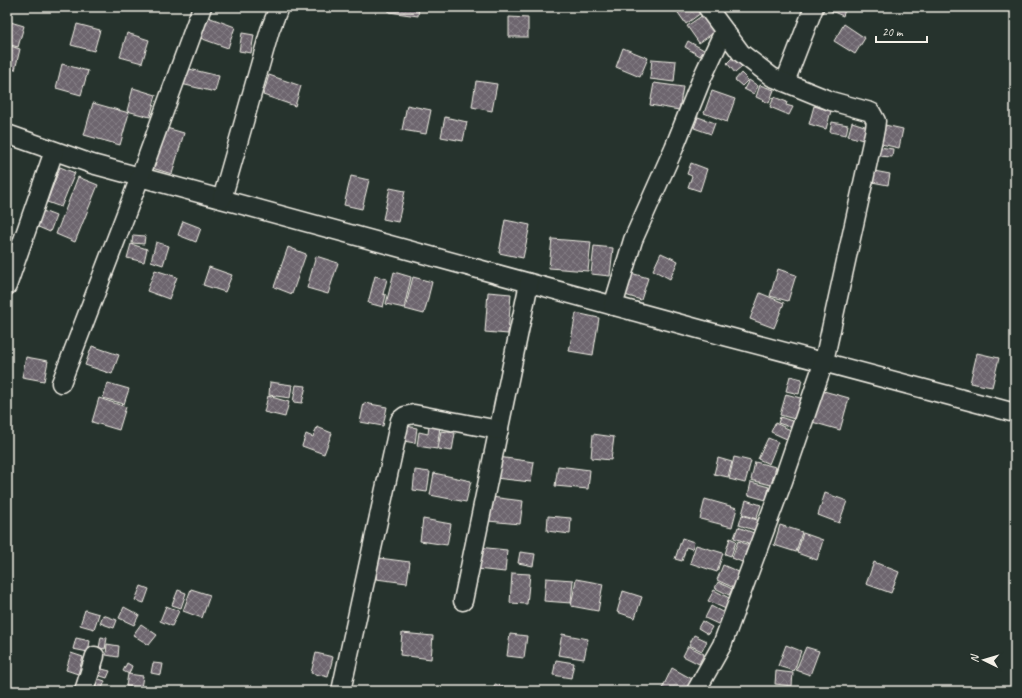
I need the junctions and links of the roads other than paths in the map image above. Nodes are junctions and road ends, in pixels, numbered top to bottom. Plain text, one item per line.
1 (202, 7) edge
2 (279, 7) edge
3 (707, 7) edge
4 (814, 7) edge
5 (724, 31) junction
6 (785, 82) junction
7 (7, 134) edge
8 (54, 151) junction
9 (140, 177) junction
10 (222, 199) junction
11 (529, 283) junction
12 (7, 286) edge
13 (613, 306) junction
14 (824, 361) junction
15 (61, 384) dead end
16 (1015, 413) edge
17 (499, 430) junction
18 (463, 601) dead end
19 (95, 656) dead end
20 (84, 691) edge
21 (341, 691) edge
22 (696, 691) edge

1 - 9 street
2 - 10 street
3 - 5 street
4 - 6 street
5 - 6 street
5 - 13 street
6 - 14 street
7 - 8 street
8 - 9 street
8 - 12 street
9 - 10 street
9 - 15 street
10 - 11 street
11 - 13 street
11 - 17 street
13 - 14 street
14 - 16 street
14 - 22 street
17 - 18 street
17 - 21 street
19 - 20 street

